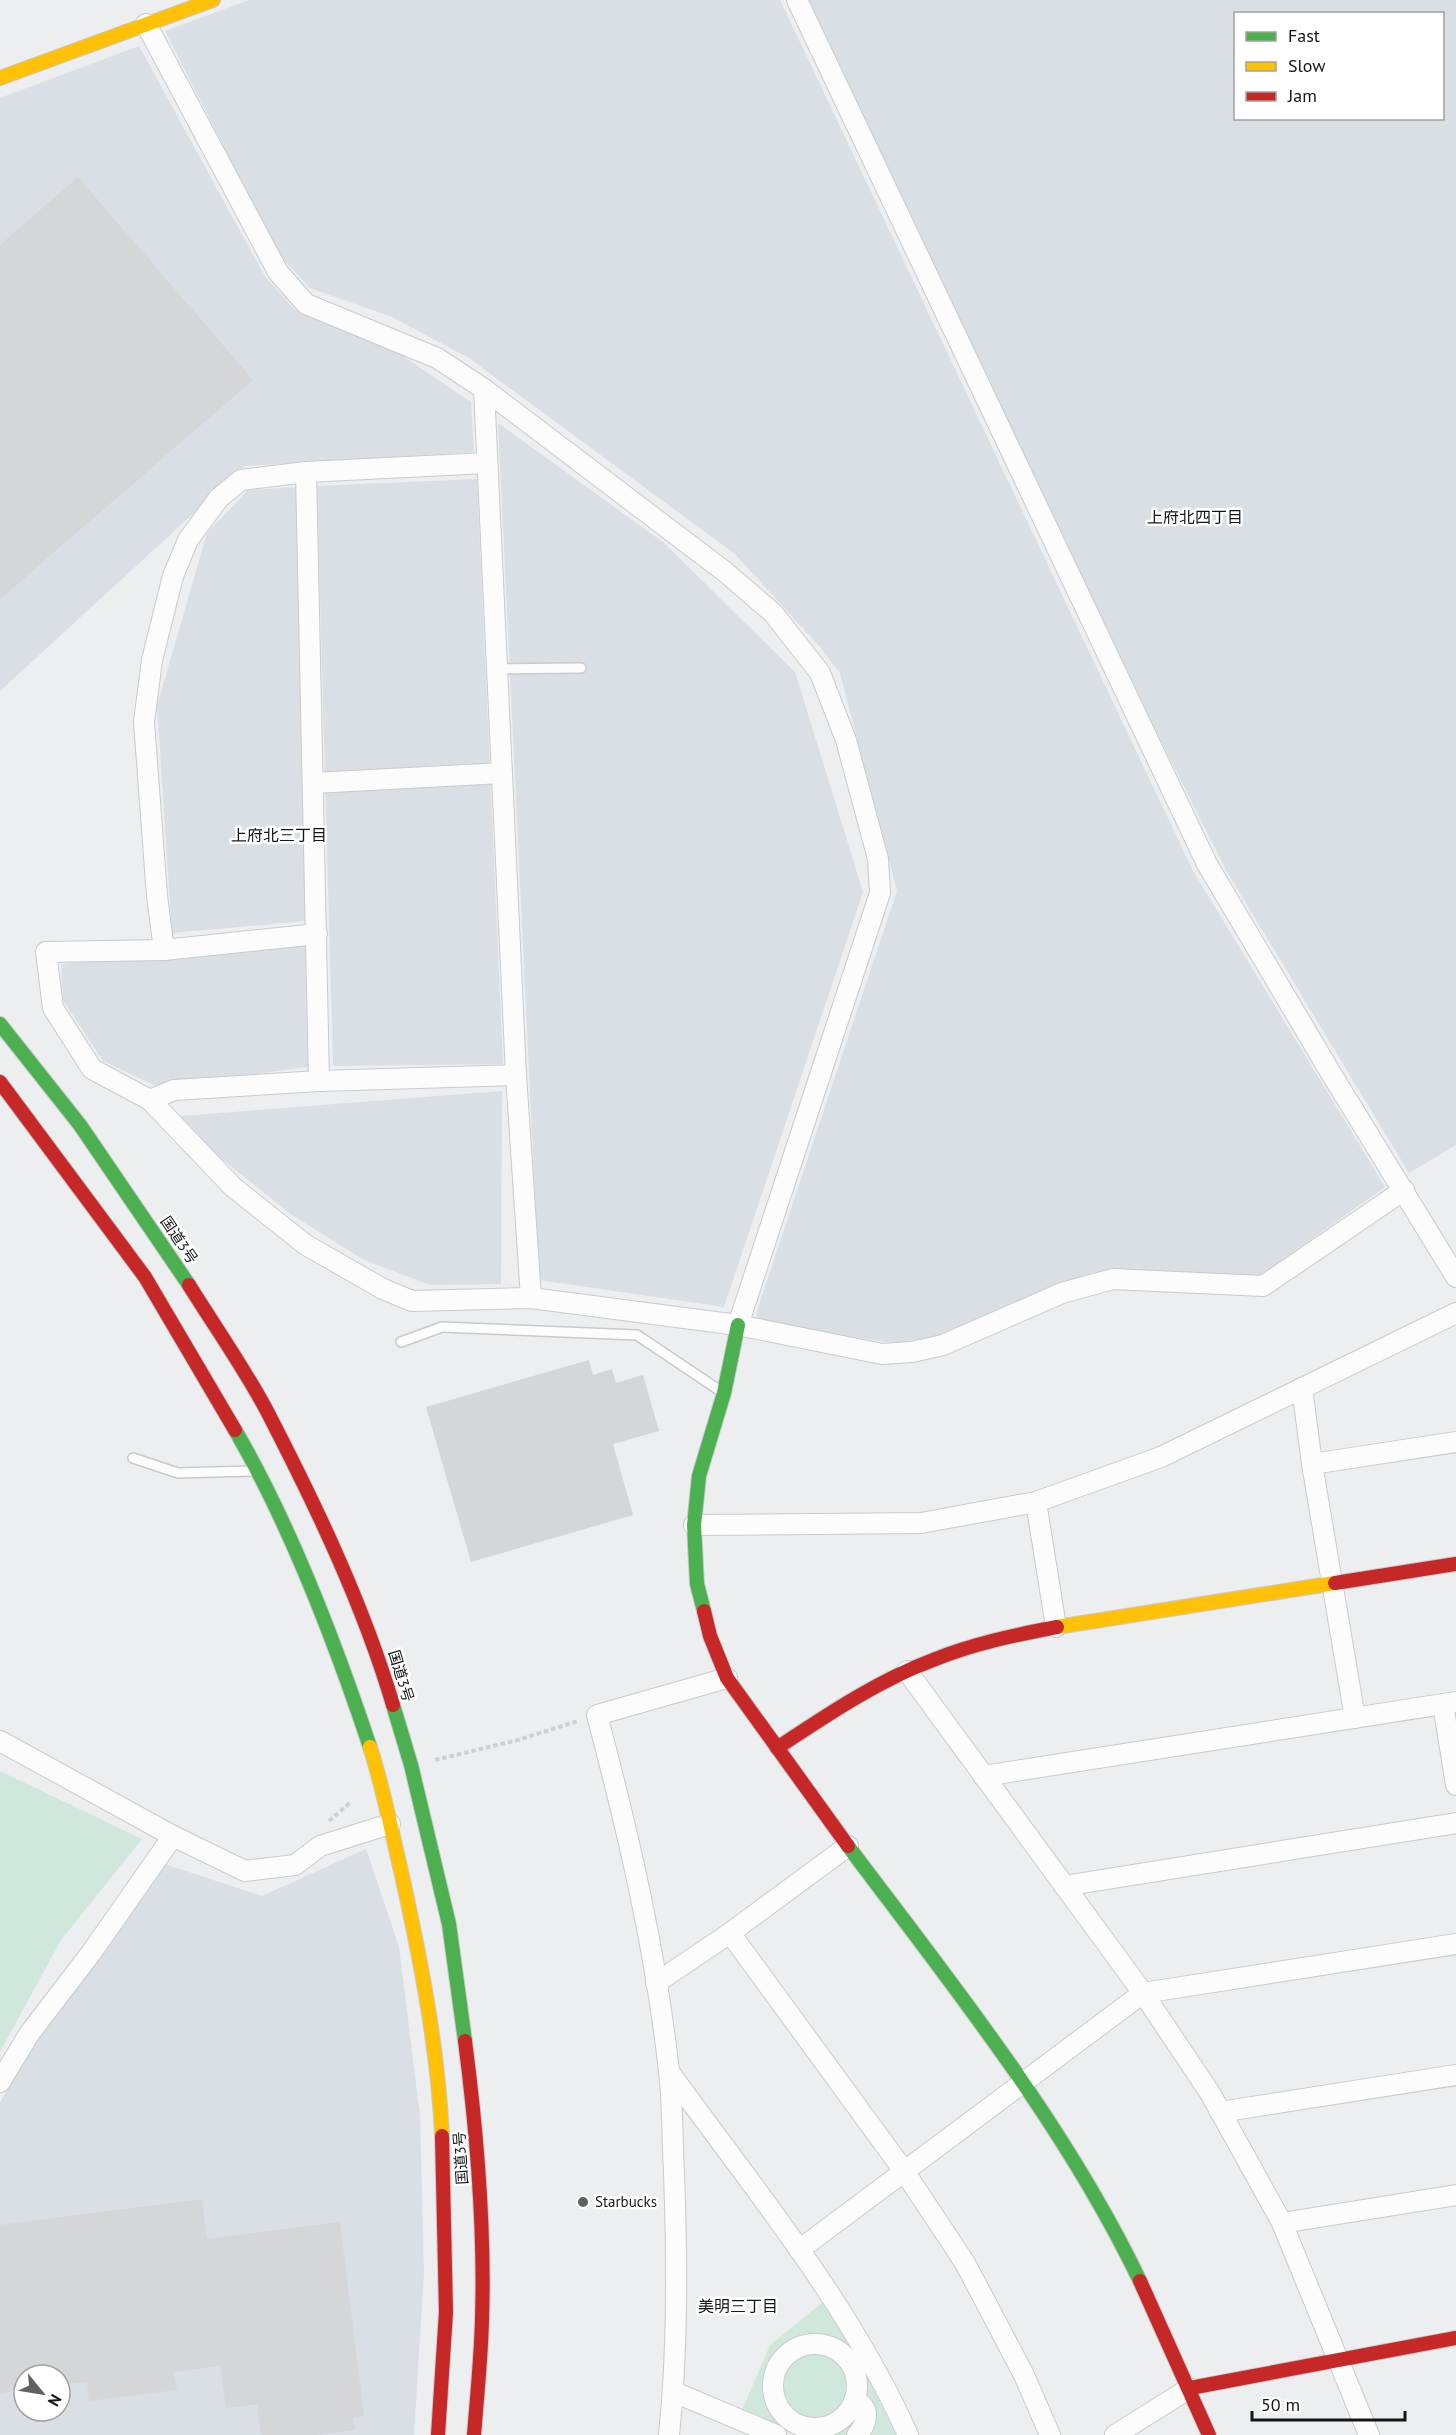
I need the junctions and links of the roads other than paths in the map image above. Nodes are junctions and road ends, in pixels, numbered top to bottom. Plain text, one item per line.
1 (213, 0) edge
2 (797, 0) edge
3 (146, 24) junction
4 (0, 78) edge
5 (484, 389) junction
6 (487, 463) junction
7 (306, 472) junction
8 (581, 668) dead end
9 (497, 669) junction
10 (502, 773) junction
11 (314, 783) junction
12 (317, 933) junction
13 (164, 950) junction
14 (0, 1024) edge
15 (516, 1075) junction
16 (319, 1081) junction
17 (0, 1082) edge
18 (150, 1100) junction
19 (1404, 1190) junction
20 (1456, 1277) edge
21 (531, 1298) junction
22 (1456, 1313) edge
23 (738, 1325) junction
24 (401, 1342) dead end
25 (1302, 1388) junction
26 (724, 1394) junction
27 (1456, 1442) edge
28 (133, 1458) dead end
29 (1312, 1464) junction
30 (259, 1471) junction
31 (1036, 1502) junction
32 (694, 1525) junction
33 (1456, 1564) edge
34 (1332, 1584) junction
35 (1056, 1627) junction
36 (907, 1671) junction
37 (727, 1678) junction
38 (1449, 1703) edge
39 (1355, 1718) junction
40 (0, 1741) edge
41 (777, 1748) junction
42 (983, 1776) junction
43 (1456, 1785) edge
44 (1456, 1823) edge
45 (390, 1824) junction
46 (173, 1836) junction
47 (848, 1846) junction
48 (1064, 1886) junction
49 (730, 1933) junction
50 (1456, 1944) edge
51 (656, 1983) junction
52 (1143, 1994) junction
53 (670, 2073) junction
54 (1456, 2075) edge
55 (1023, 2081) junction
56 (0, 2082) edge
57 (1220, 2112) junction
58 (904, 2171) junction
59 (1456, 2195) edge
60 (1282, 2223) junction
61 (799, 2250) junction
62 (844, 2320) junction
63 (1456, 2338) edge
64 (829, 2346) junction
65 (1337, 2360) junction
66 (1190, 2388) junction
67 (674, 2392) junction
68 (854, 2401) junction
69 (438, 2435) edge
70 (474, 2435) edge
71 (669, 2435) edge
72 (776, 2435) edge
73 (857, 2435) edge
74 (908, 2435) edge
75 (1050, 2435) edge
76 (1115, 2435) edge
77 (1209, 2435) edge
78 (1369, 2435) edge

1 - 3 main road
2 - 19 street
3 - 4 main road
3 - 5 street
5 - 6 street
5 - 23 street
6 - 7 street
6 - 9 street
7 - 11 street
7 - 13 street
8 - 9 lane
9 - 10 street
10 - 11 street
10 - 15 street
11 - 12 street
12 - 13 street
12 - 16 street
13 - 18 street
14 - 70 main road, 国道3号
15 - 16 street
15 - 21 street
16 - 18 street
17 - 30 main road, 国道3号
18 - 21 street
19 - 20 street
19 - 23 street
21 - 23 street
22 - 25 street
23 - 26 main road
24 - 26 lane
25 - 29 street
25 - 31 street
26 - 32 main road
27 - 29 street
28 - 30 lane
29 - 34 street
30 - 45 main road, 国道3号
31 - 32 street
31 - 35 street
32 - 37 main road
33 - 34 main road
34 - 35 main road
34 - 39 street
35 - 36 main road
36 - 41 main road
36 - 42 street
37 - 41 main road
37 - 51 street
38 - 39 street
38 - 43 street
39 - 42 street
40 - 46 street
41 - 47 main road
42 - 48 street
44 - 48 street
45 - 46 street
45 - 69 main road, 国道3号
46 - 56 street
47 - 49 street
47 - 55 main road
48 - 52 street
49 - 51 street
49 - 58 street
50 - 52 street
51 - 53 street
52 - 55 street
52 - 57 street
53 - 61 street
53 - 67 street
54 - 57 street
55 - 58 street
55 - 66 main road
57 - 60 street
58 - 61 street
58 - 75 street
59 - 60 street
60 - 65 street
61 - 62 street
62 - 64 street
62 - 74 street
63 - 65 main road
64 - 68 street
64 - 68 street
65 - 66 main road
65 - 78 street
66 - 76 street
66 - 77 main road
67 - 71 street
67 - 72 street
68 - 73 street

